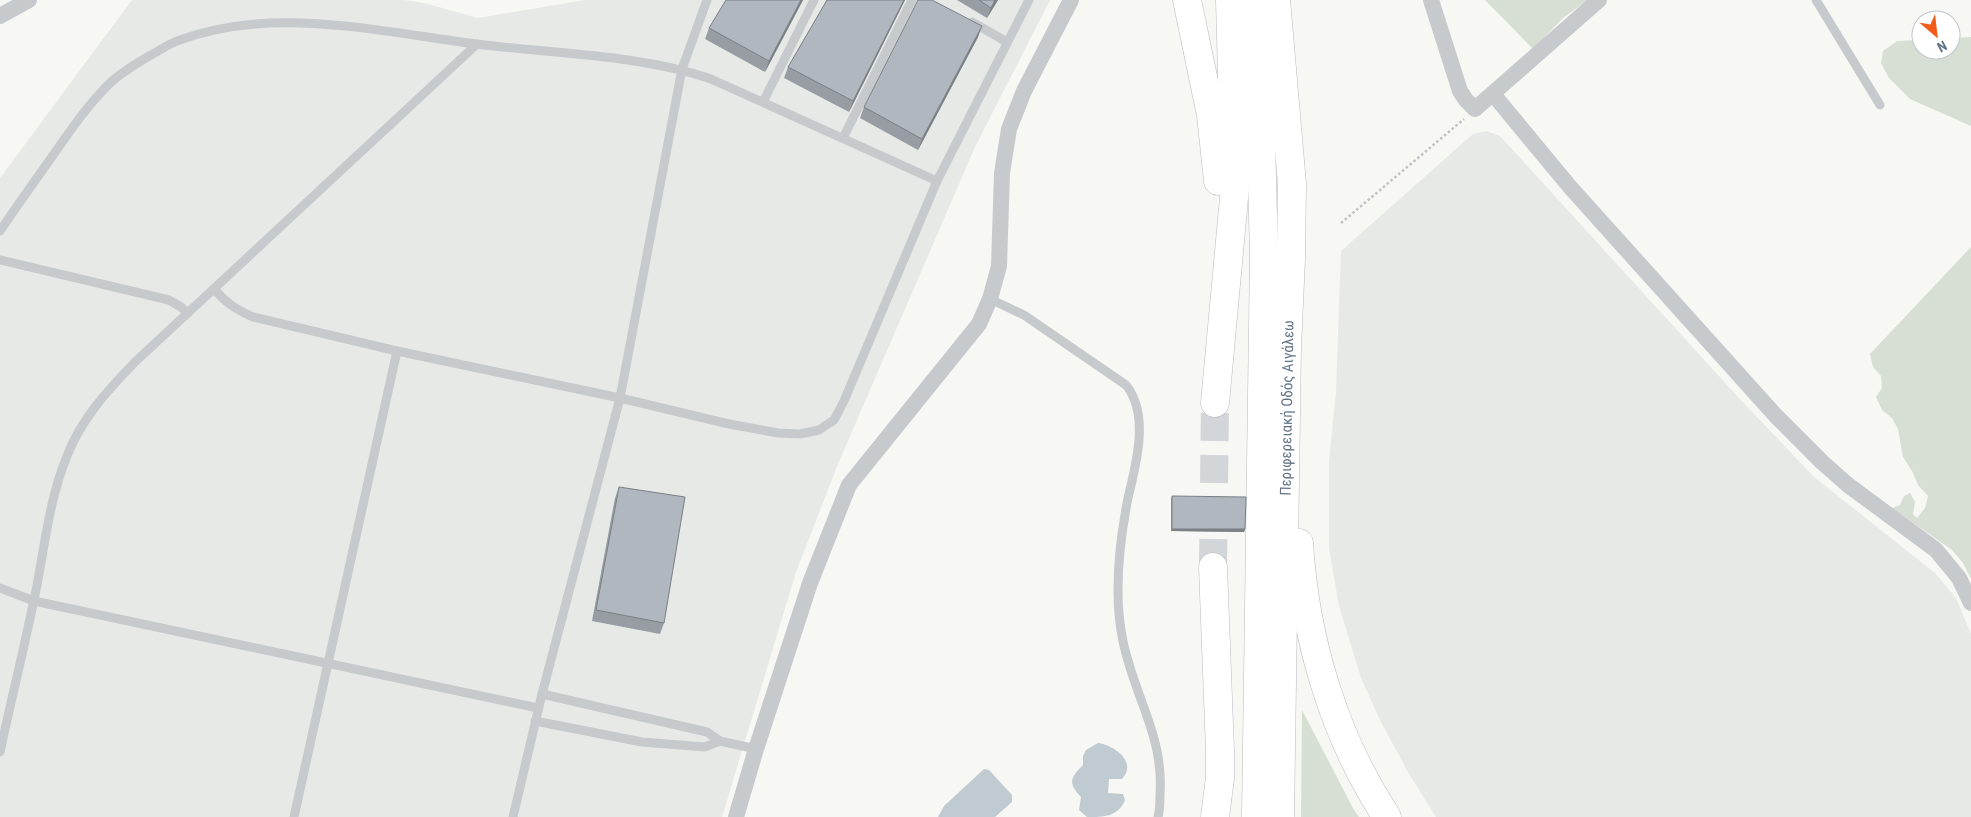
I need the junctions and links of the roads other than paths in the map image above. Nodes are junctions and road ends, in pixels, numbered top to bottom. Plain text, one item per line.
1 (29, 0) edge
2 (706, 0) edge
3 (814, 0) edge
4 (912, 0) edge
5 (1029, 0) edge
6 (1071, 0) edge
7 (1188, 0) edge
8 (1230, 0) edge
9 (1251, 0) edge
10 (1276, 0) edge
11 (1285, 0) edge
12 (1431, 0) edge
13 (1600, 0) edge
14 (1816, 0) edge
15 (0, 16) edge
16 (965, 18) edge
17 (1007, 42) junction
18 (477, 44) junction
19 (682, 69) junction
20 (1283, 93) junction
21 (1493, 94) junction
22 (763, 102) junction
23 (1880, 105) dead end
24 (843, 138) junction
25 (938, 181) junction
26 (0, 231) edge
27 (0, 260) edge
28 (214, 289) junction
29 (990, 299) junction
30 (188, 313) junction
31 (1287, 347) junction
32 (397, 351) junction
33 (1218, 360) junction
34 (620, 398) junction
35 (1215, 403) tunnel mouth
36 (1213, 567) tunnel mouth
37 (0, 588) edge
38 (34, 600) junction
39 (1971, 603) edge
40 (328, 663) junction
41 (542, 694) junction
42 (538, 708) junction
43 (535, 721) junction
44 (720, 741) junction
45 (756, 749) junction
46 (0, 752) edge
47 (294, 817) edge
48 (513, 817) edge
49 (736, 817) edge
50 (1158, 817) edge
51 (1215, 817) edge
52 (1256, 817) edge
53 (1280, 817) edge
54 (1387, 817) edge

1 - 15 street
2 - 19 lane
3 - 22 lane
4 - 24 lane
5 - 17 lane
6 - 29 street
7 - 33 highway
8 - 33 highway
9 - 52 highway, Περιφερειακή Οδός Αιγάλεω
10 - 20 highway, Περιφερειακή Οδός Αιγάλεω
11 - 20 highway
12 - 21 street
13 - 21 street
14 - 23 lane
16 - 17 lane
17 - 25 lane
18 - 19 lane
18 - 26 lane
18 - 28 lane
19 - 22 lane
19 - 34 lane
20 - 31 highway, Περιφερειακή Οδός Αιγάλεω
21 - 39 street
22 - 24 lane
24 - 25 lane
25 - 34 lane
27 - 30 lane
28 - 30 lane
28 - 32 lane
29 - 45 street
29 - 50 lane
30 - 38 lane
31 - 53 highway, Περιφερειακή Οδός Αιγάλεω
31 - 54 highway
32 - 34 lane
32 - 40 lane
33 - 35 highway
34 - 41 lane
36 - 51 highway
37 - 38 lane
38 - 40 lane
38 - 46 lane
40 - 42 lane
40 - 47 lane
41 - 42 lane
41 - 44 lane
42 - 43 lane
43 - 44 lane
43 - 48 lane
44 - 45 lane
45 - 49 street

